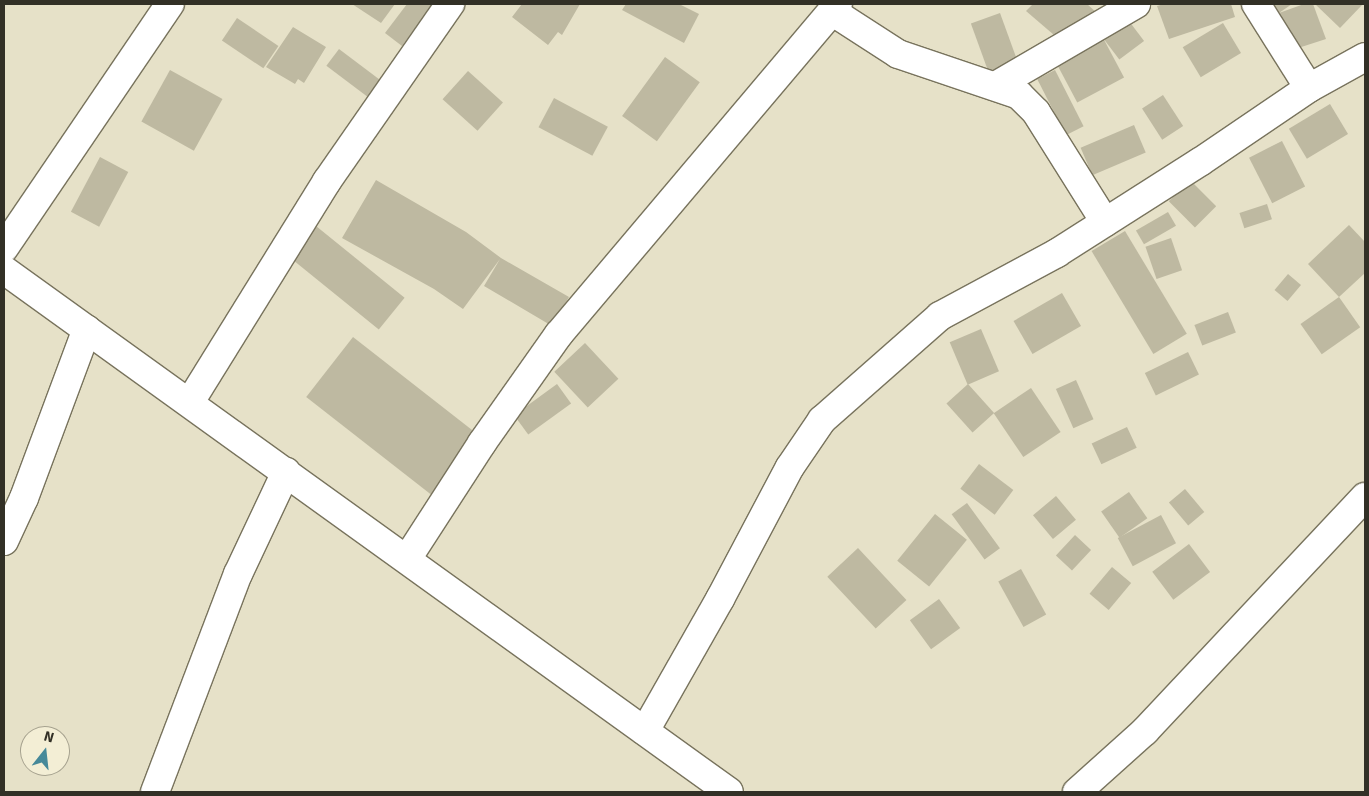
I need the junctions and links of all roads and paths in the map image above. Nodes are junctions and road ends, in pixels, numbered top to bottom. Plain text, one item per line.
1 (170, 4) edge
2 (450, 4) edge
3 (1136, 4) edge
4 (1256, 4) edge
5 (835, 8) edge
6 (1365, 56) edge
7 (997, 85) junction
8 (1309, 88) junction
9 (1105, 222) junction
10 (4, 248) edge
11 (4, 270) edge
12 (86, 329) junction
13 (190, 402) junction
14 (286, 472) junction
15 (1365, 496) edge
16 (4, 541) edge
17 (407, 559) junction
18 (645, 731) junction
19 (154, 792) edge
20 (729, 792) edge
21 (1077, 792) edge

1 - 10 street
2 - 13 street
3 - 7 street
4 - 8 street
5 - 7 street
5 - 17 street
6 - 8 street
7 - 9 street
8 - 9 street
9 - 18 street
11 - 12 street
12 - 13 street
12 - 16 street
13 - 14 street
14 - 17 street
14 - 19 street
15 - 21 street
17 - 18 street
18 - 20 street

